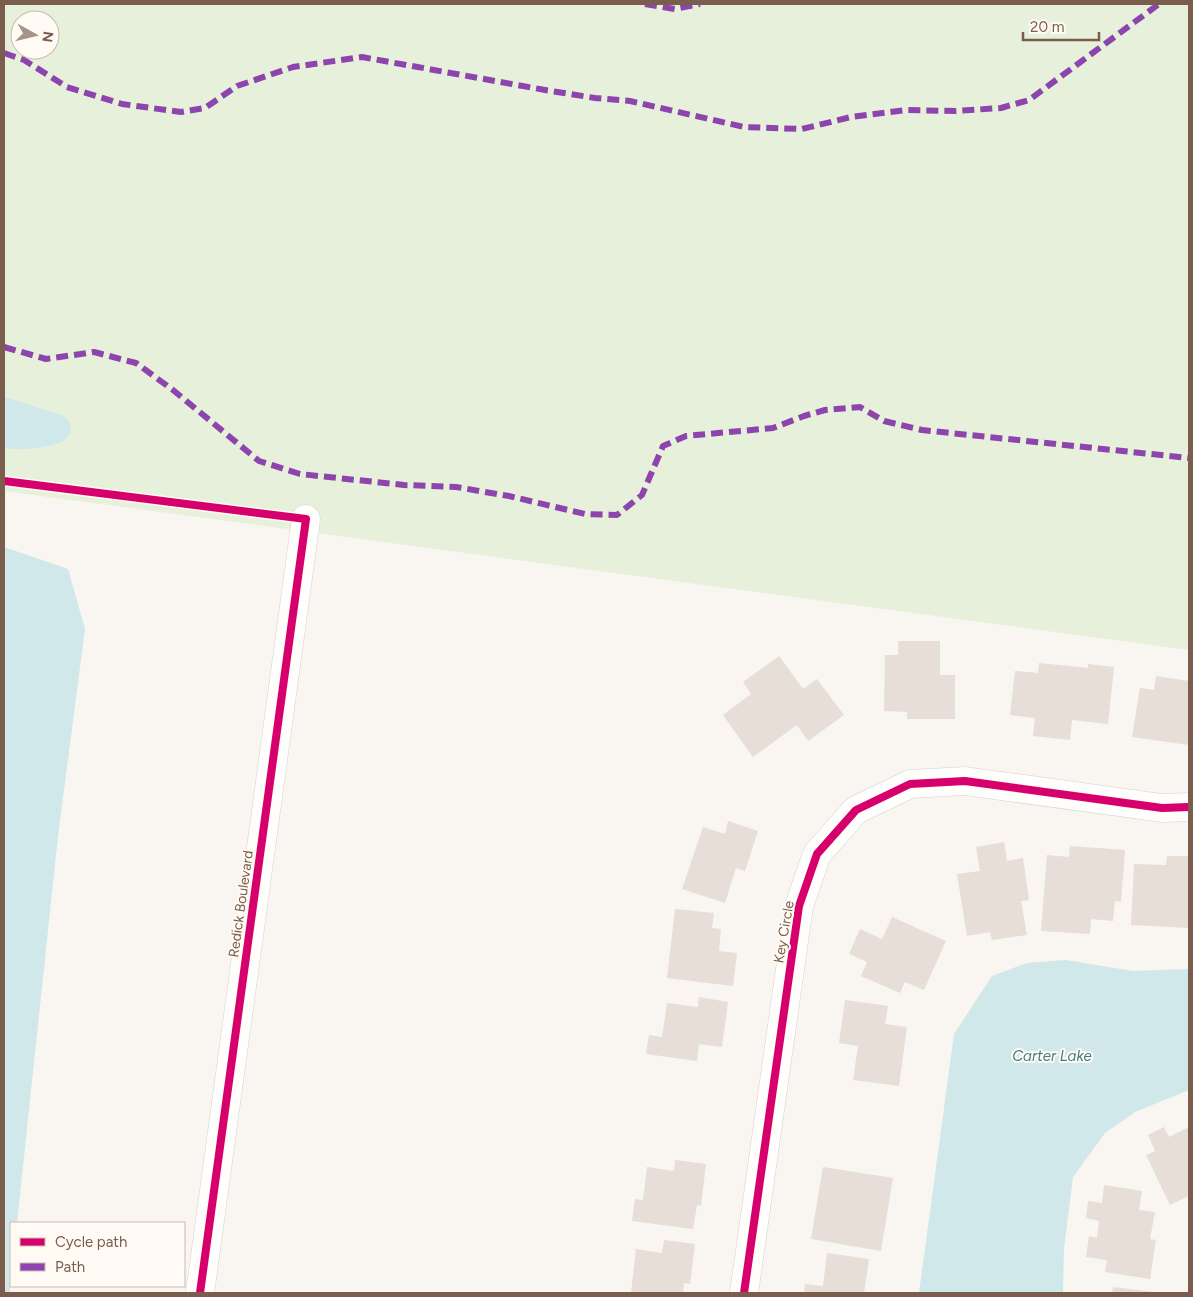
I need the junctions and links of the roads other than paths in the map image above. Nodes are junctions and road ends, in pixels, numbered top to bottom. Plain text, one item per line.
1 (306, 519) dead end
2 (1189, 807) edge
3 (200, 1293) edge
4 (744, 1293) edge

1 - 3 street, Redick Boulevard
2 - 4 street, Key Circle

